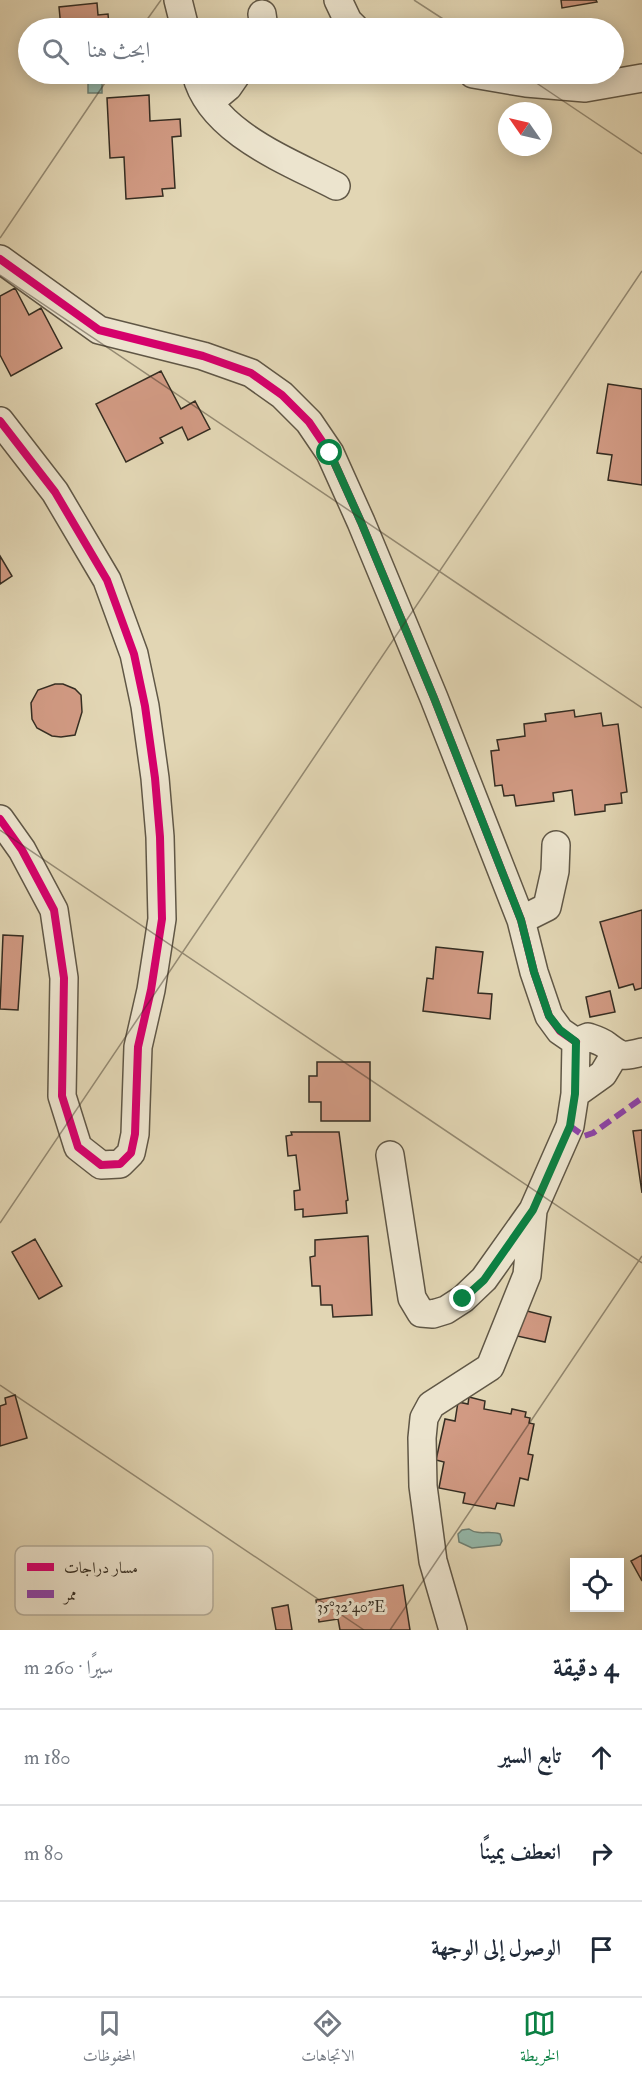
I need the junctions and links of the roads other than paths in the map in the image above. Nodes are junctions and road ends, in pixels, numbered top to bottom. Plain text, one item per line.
1 (178, 0) edge
2 (338, 0) edge
3 (182, 18) edge
4 (347, 18) edge
5 (642, 78) edge
6 (624, 81) edge
7 (199, 84) edge
8 (230, 84) edge
9 (546, 84) edge
10 (608, 84) edge
11 (210, 102) junction
12 (336, 186) dead end
13 (0, 259) edge
14 (0, 421) edge
15 (0, 819) edge
16 (556, 845) dead end
17 (521, 920) junction
18 (576, 1042) junction
19 (642, 1052) edge
20 (615, 1054) junction
21 (575, 1094) junction
22 (390, 1155) dead end
23 (533, 1210) junction
24 (453, 1630) edge

1 - 3 street
2 - 4 street
5 - 6 street
7 - 11 street
8 - 11 street
9 - 10 street
11 - 12 street
13 - 17 street
14 - 15 street
16 - 17 street
17 - 18 street
18 - 20 street
18 - 21 street
19 - 20 street
20 - 21 street
21 - 23 street
22 - 23 street
23 - 24 street

